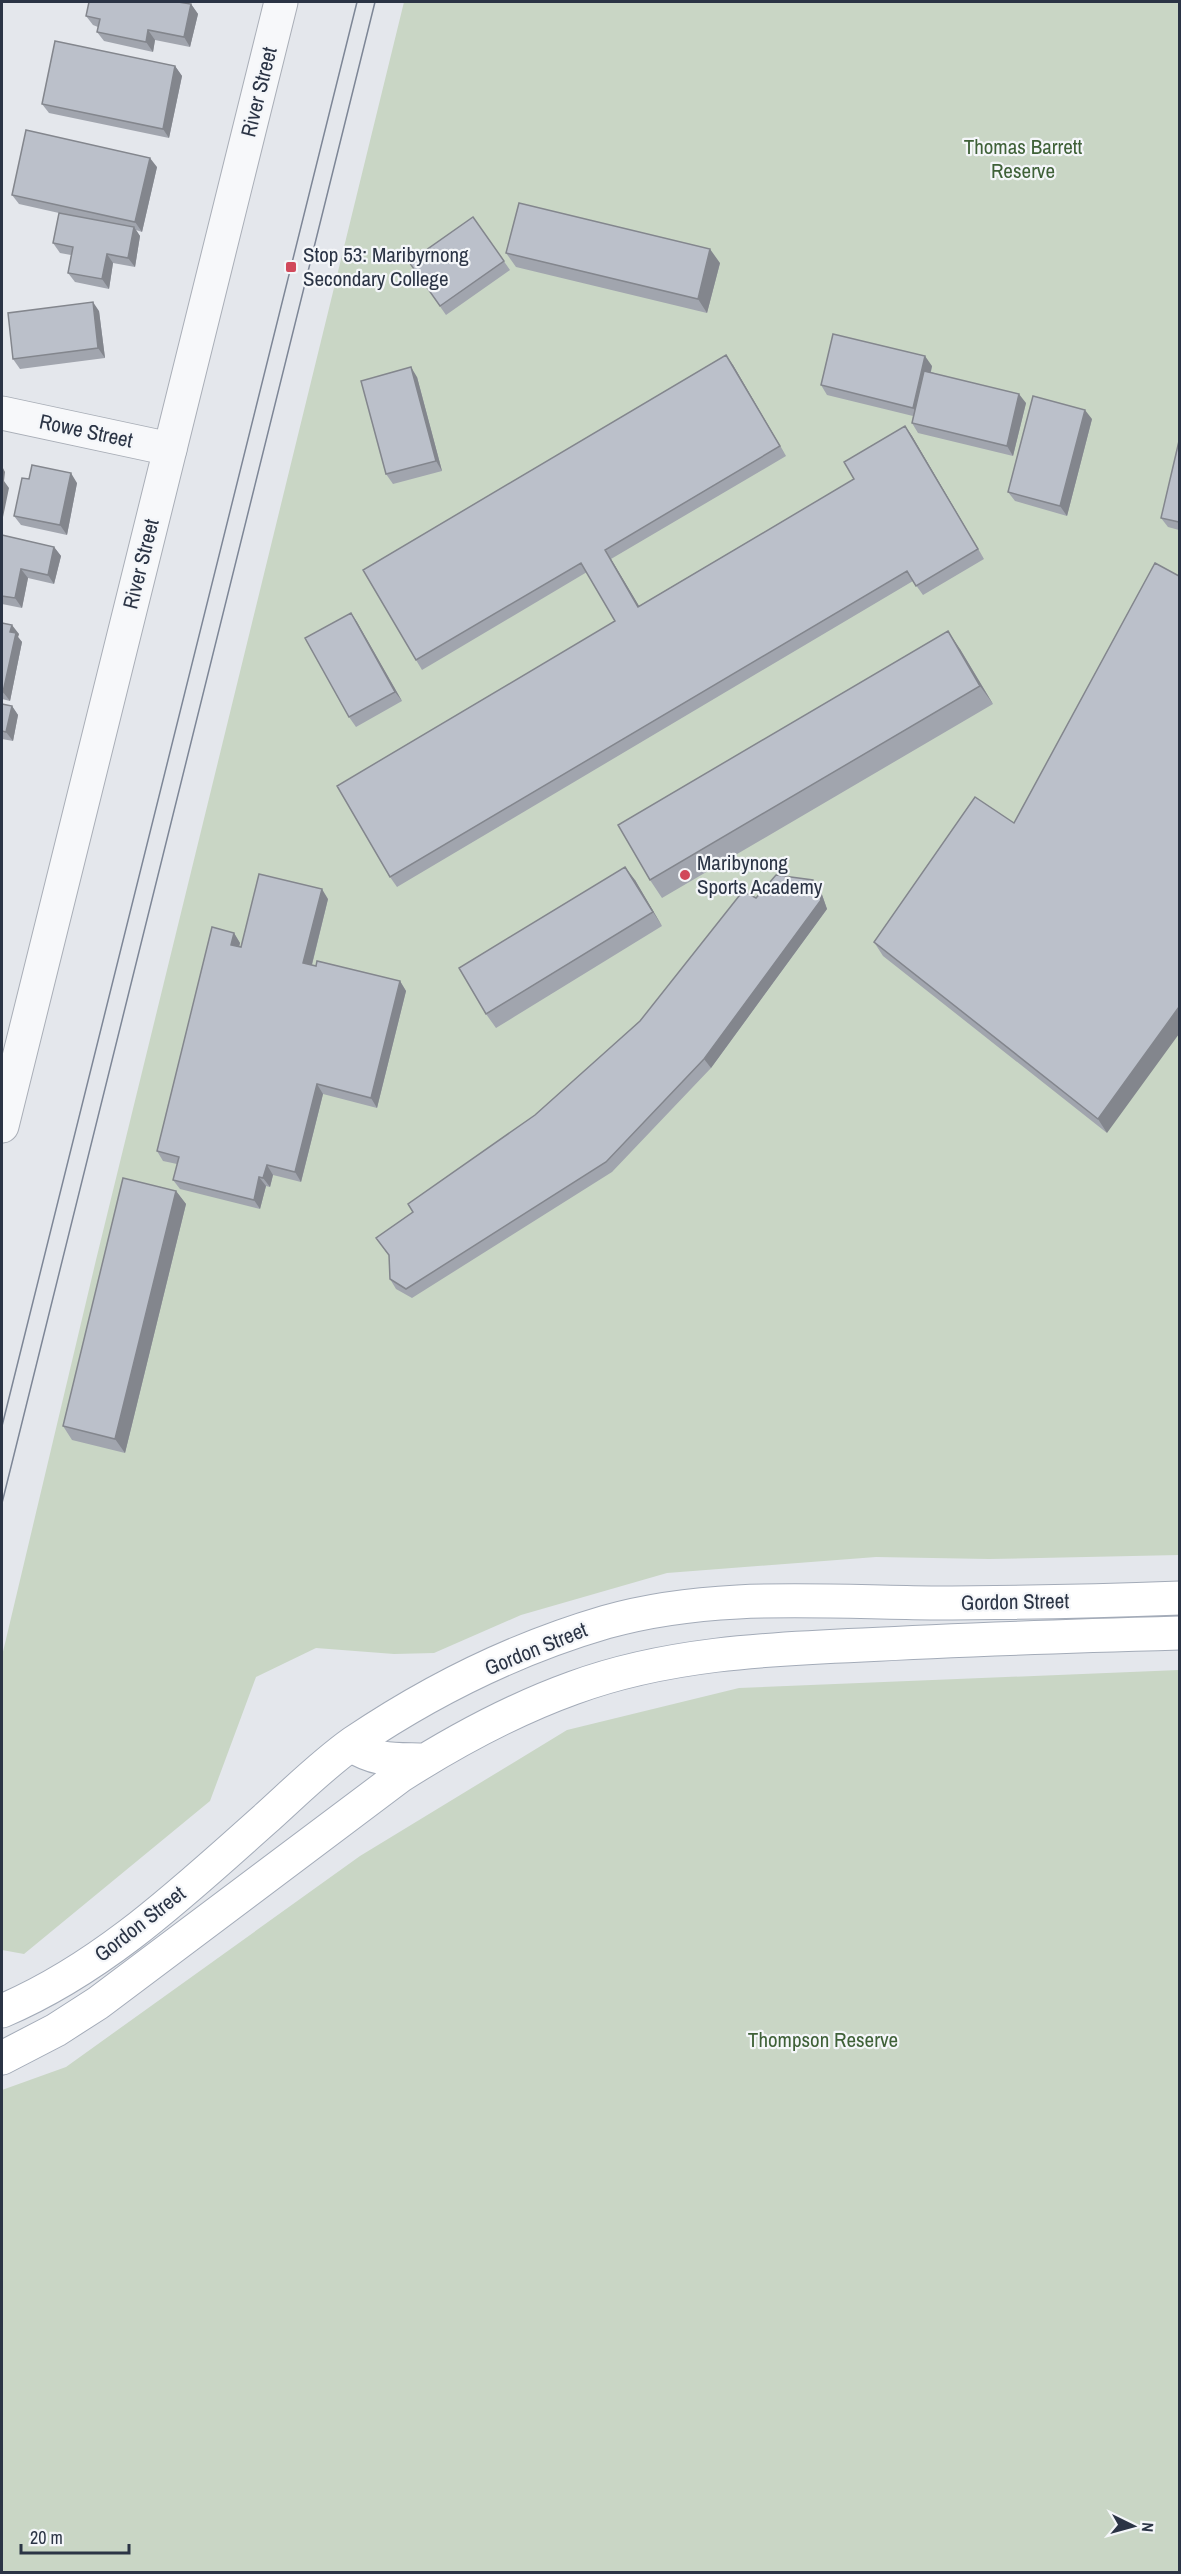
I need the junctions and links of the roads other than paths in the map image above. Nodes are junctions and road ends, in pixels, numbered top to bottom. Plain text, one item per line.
1 (281, 2) edge
2 (2, 412) edge
3 (170, 449) junction
4 (2, 1126) edge
5 (1179, 1598) edge
6 (1179, 1633) edge
7 (351, 1744) junction
8 (425, 1760) junction
9 (2, 2011) edge
10 (2, 2058) edge

1 - 3 street, River Street
2 - 3 street, Rowe Street
3 - 4 street, River Street
5 - 7 main road, Gordon Street
6 - 8 main road, Gordon Street
7 - 8 main road
7 - 9 main road, Gordon Street
8 - 10 main road, Gordon Street

